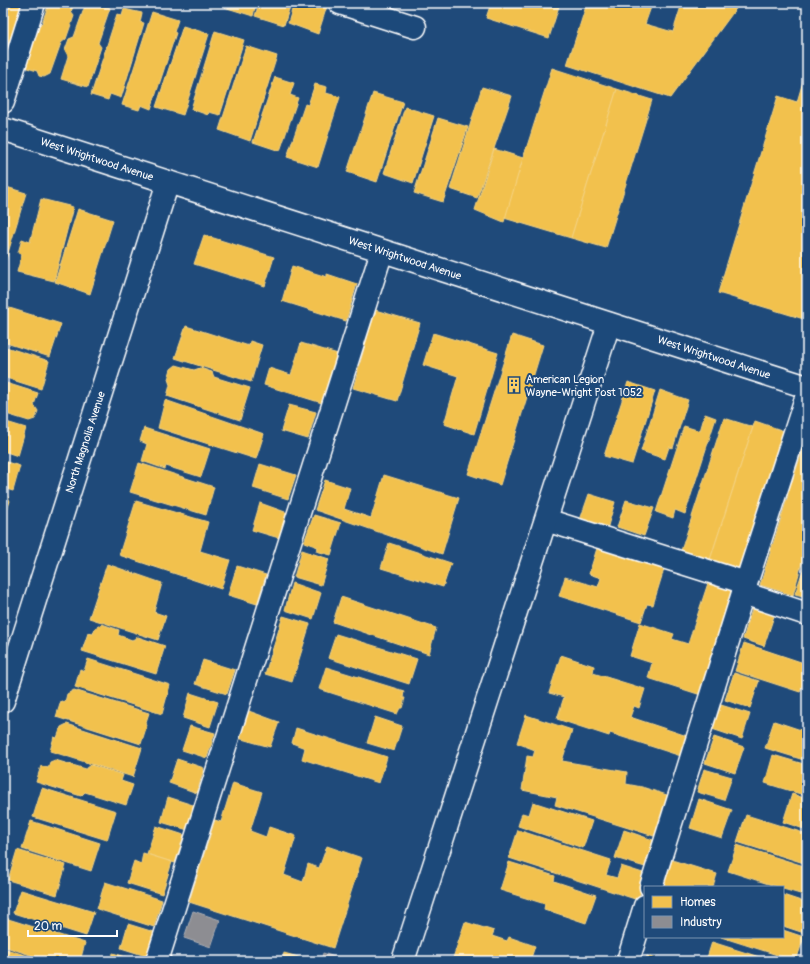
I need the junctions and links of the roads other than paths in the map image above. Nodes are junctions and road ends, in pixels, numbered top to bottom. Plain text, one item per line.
1 (34, 3) edge
2 (340, 3) edge
3 (415, 27) dead end
4 (3, 102) edge
5 (3, 129) edge
6 (168, 182) junction
7 (382, 251) junction
8 (609, 324) junction
9 (807, 387) edge
10 (807, 395) edge
11 (546, 520) junction
12 (745, 588) junction
13 (807, 614) edge
14 (3, 701) edge
15 (651, 886) edge
16 (644, 909) edge
17 (157, 961) edge
18 (402, 961) edge
19 (628, 961) edge

1 - 4 street
2 - 3 street
5 - 6 street, West Wrightwood Avenue
6 - 7 street, West Wrightwood Avenue
6 - 14 street, North Magnolia Avenue
7 - 8 street, West Wrightwood Avenue
7 - 17 street
8 - 9 street, West Wrightwood Avenue
8 - 11 street
10 - 12 street
11 - 12 street
11 - 18 street
12 - 13 street
12 - 15 street
16 - 19 street

